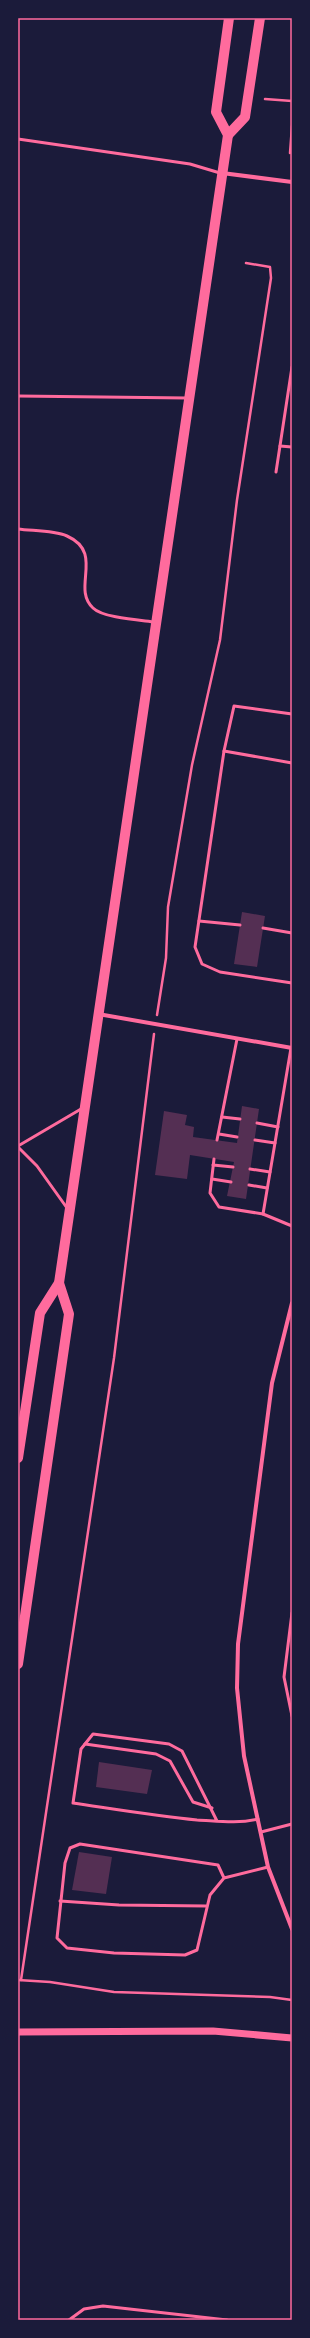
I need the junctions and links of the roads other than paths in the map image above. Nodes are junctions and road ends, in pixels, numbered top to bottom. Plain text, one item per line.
1 (229, 18) edge
2 (260, 18) edge
3 (228, 135) junction
4 (18, 139) edge
5 (222, 173) junction
6 (292, 182) edge
7 (292, 367) edge
8 (291, 386) edge
9 (18, 396) edge
10 (189, 398) junction
11 (280, 446) junction
12 (292, 447) edge
13 (276, 472) dead end
14 (18, 529) edge
15 (157, 622) junction
16 (292, 714) edge
17 (224, 751) junction
18 (292, 763) edge
19 (199, 921) junction
20 (240, 926) dead end
21 (263, 928) dead end
22 (292, 933) edge
23 (292, 983) edge
24 (98, 1014) junction
25 (237, 1039) junction
26 (292, 1048) edge
27 (85, 1107) junction
28 (222, 1117) junction
29 (240, 1119) dead end
30 (257, 1123) dead end
31 (278, 1127) junction
32 (219, 1134) junction
33 (237, 1137) dead end
34 (217, 1140) dead end
35 (255, 1140) dead end
36 (275, 1143) junction
37 (18, 1146) edge
38 (214, 1159) dead end
39 (213, 1164) junction
40 (233, 1167) dead end
41 (250, 1169) dead end
42 (270, 1172) junction
43 (212, 1179) junction
44 (231, 1182) dead end
45 (249, 1185) dead end
46 (267, 1188) junction
47 (69, 1212) junction
48 (262, 1214) junction
49 (292, 1226) edge
50 (59, 1282) junction
51 (292, 1303) edge
52 (18, 1458) edge
53 (292, 1613) edge
54 (18, 1664) edge
55 (292, 1716) edge
56 (85, 1744) junction
57 (212, 1808) junction
58 (258, 1819) junction
59 (217, 1821) junction
60 (292, 1824) edge
61 (261, 1832) junction
62 (268, 1867) junction
63 (224, 1878) junction
64 (60, 1901) junction
65 (206, 1906) junction
66 (292, 1929) edge
67 (18, 2032) edge
68 (292, 2038) edge
69 (69, 2320) edge
70 (227, 2320) edge

1 - 3 main road
2 - 3 main road
3 - 5 main road
4 - 5 lane
5 - 6 street
5 - 10 main road
7 - 8 lane
8 - 11 lane
9 - 10 lane
10 - 15 main road
11 - 12 lane
11 - 13 lane
14 - 15 lane
15 - 24 main road
16 - 17 lane
17 - 18 lane
17 - 19 lane
19 - 20 lane
19 - 23 lane
21 - 22 lane
24 - 25 street
24 - 27 main road
25 - 26 street
25 - 28 lane
26 - 31 lane
27 - 37 lane
27 - 47 main road
28 - 29 lane
28 - 32 lane
30 - 31 lane
31 - 36 lane
32 - 33 lane
32 - 34 lane
35 - 36 lane
36 - 42 lane
37 - 47 lane
38 - 39 lane
39 - 40 lane
39 - 43 lane
41 - 42 lane
42 - 46 lane
43 - 44 lane
43 - 48 lane
45 - 46 lane
46 - 48 lane
47 - 50 main road
48 - 49 lane
50 - 52 main road
50 - 54 main road
51 - 58 street
53 - 55 lane
56 - 57 lane
56 - 57 lane
56 - 59 lane
57 - 59 lane
58 - 59 lane
58 - 61 street
60 - 61 lane
61 - 62 street
62 - 63 lane
62 - 66 street
63 - 64 lane
63 - 65 lane
64 - 65 lane
64 - 65 lane
67 - 68 street
69 - 70 lane

